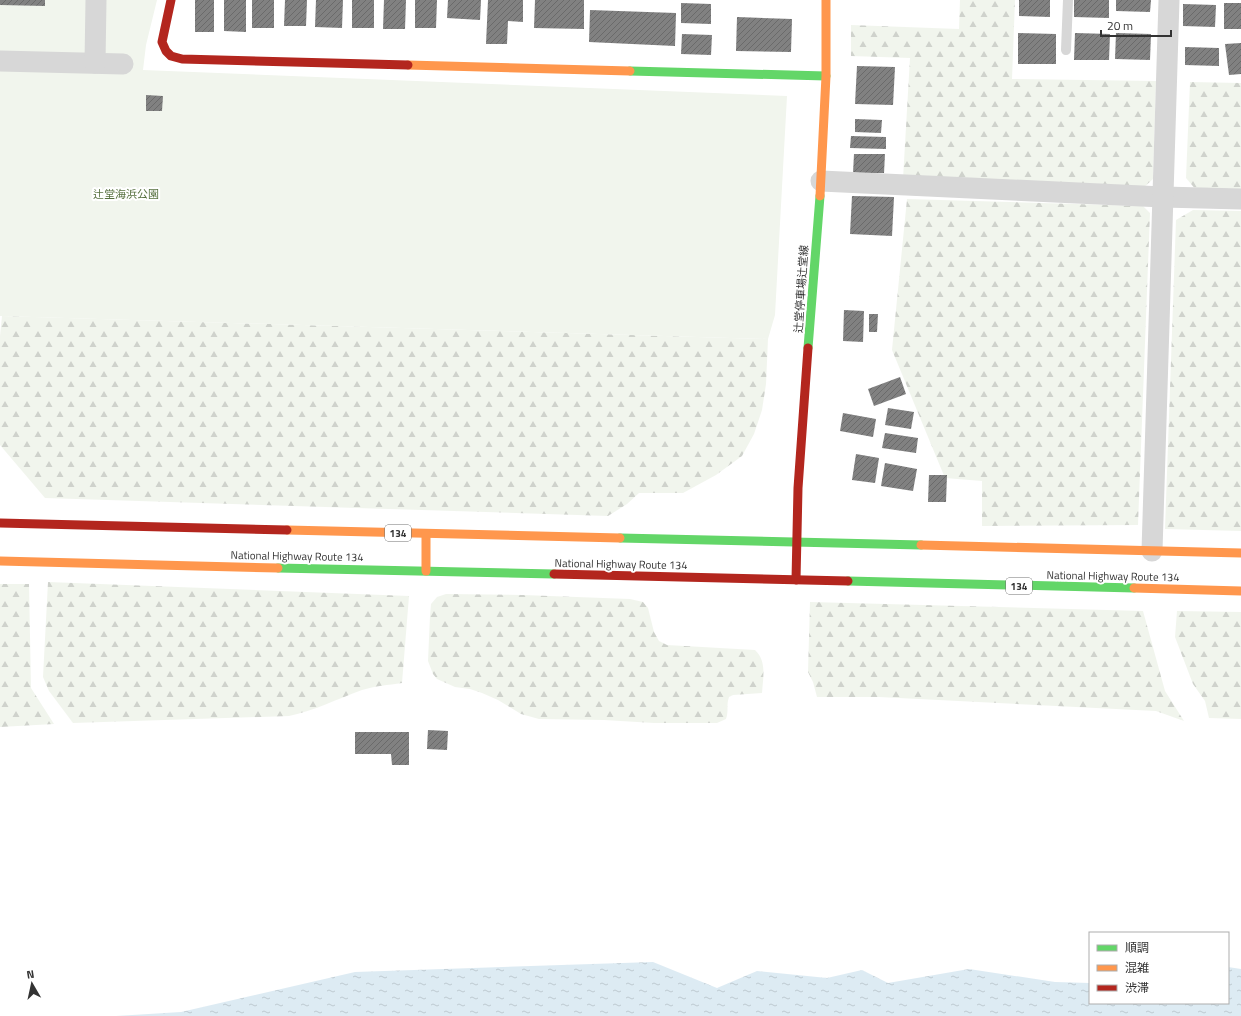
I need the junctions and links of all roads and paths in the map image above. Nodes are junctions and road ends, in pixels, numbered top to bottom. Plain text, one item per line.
1 (96, 0) edge
2 (171, 0) edge
3 (826, 0) edge
4 (1068, 0) edge
5 (1169, 0) edge
6 (1066, 50) dead end
7 (0, 61) edge
8 (95, 63) junction
9 (123, 64) dead end
10 (826, 76) junction
11 (821, 181) junction
12 (1163, 197) junction
13 (1241, 199) edge
14 (0, 523) edge
15 (426, 534) junction
16 (797, 543) junction
17 (1152, 551) junction
18 (1241, 553) edge
19 (0, 561) edge
20 (426, 571) junction
21 (796, 580) junction
22 (1241, 591) edge

1 - 8 street
2 - 10 main road
3 - 10 main road, 辻堂停車場辻堂線
4 - 6 lane
5 - 12 street
7 - 8 street
8 - 9 street
10 - 11 main road, 辻堂停車場辻堂線
11 - 12 street
11 - 16 main road, 辻堂停車場辻堂線
12 - 13 street
12 - 17 street
14 - 15 main road, 134
15 - 16 main road, 134
15 - 20 main road
16 - 17 main road, 134
16 - 21 main road, 辻堂停車場辻堂線
17 - 18 main road, 134
19 - 20 main road, National Highway Route 134 / 134
20 - 21 main road, National Highway Route 134 / 134
21 - 22 main road, National Highway Route 134 / 134

